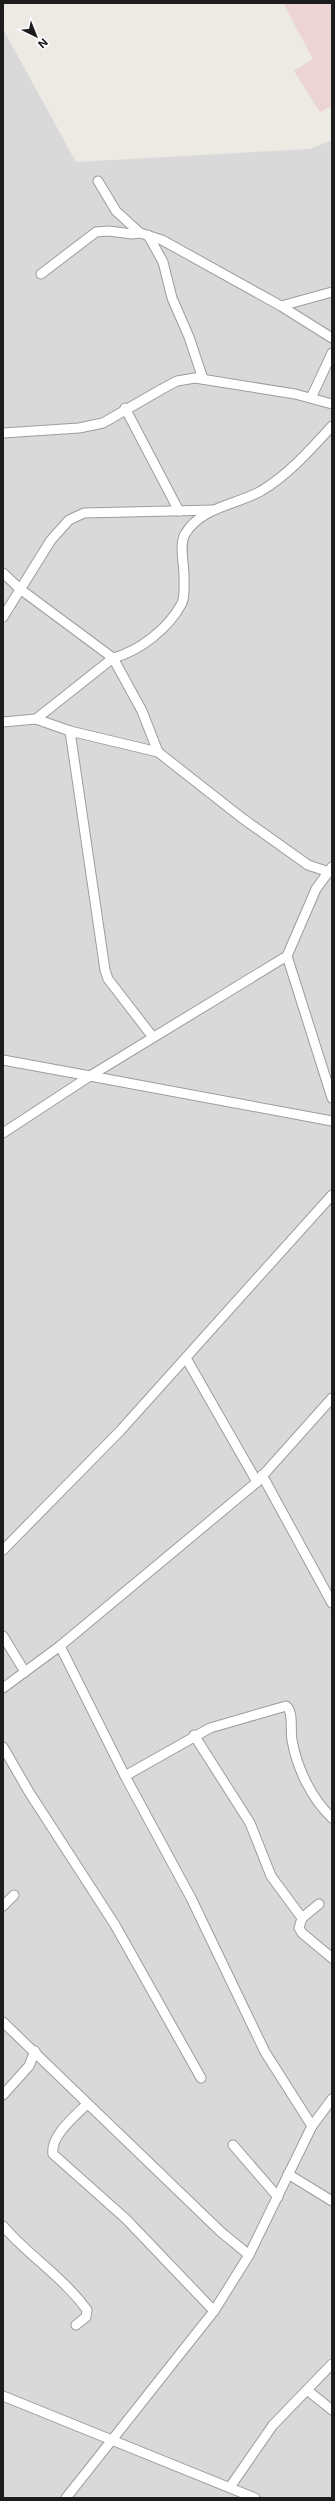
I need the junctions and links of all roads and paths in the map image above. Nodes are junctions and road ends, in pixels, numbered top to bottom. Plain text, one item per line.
1 (98, 181) dead end
2 (144, 234) junction
3 (41, 274) dead end
4 (332, 292) edge
5 (281, 306) junction
6 (332, 338) edge
7 (332, 353) edge
8 (203, 379) junction
9 (311, 398) junction
10 (332, 404) edge
11 (125, 408) junction
12 (332, 426) edge
13 (3, 433) edge
14 (215, 510) junction
15 (179, 512) junction
16 (3, 573) edge
17 (20, 589) junction
18 (3, 617) edge
19 (113, 658) junction
20 (36, 719) junction
21 (3, 722) edge
22 (70, 731) junction
23 (158, 752) junction
24 (331, 871) edge
25 (287, 956) junction
26 (152, 1036) junction
27 (3, 1060) edge
28 (90, 1076) junction
29 (332, 1098) edge
30 (332, 1121) edge
31 (3, 1133) edge
32 (332, 1195) edge
33 (186, 1358) junction
34 (332, 1398) edge
35 (260, 1478) junction
36 (3, 1550) edge
37 (332, 1603) edge
38 (3, 1636) edge
39 (60, 1646) junction
40 (25, 1672) junction
41 (3, 1688) edge
42 (194, 1735) junction
43 (3, 1747) edge
44 (125, 1776) junction
45 (332, 1818) edge
46 (14, 1895) dead end
47 (319, 1904) dead end
48 (3, 1906) edge
49 (302, 1918) junction
50 (332, 1958) edge
51 (3, 2022) edge
52 (35, 2051) junction
53 (201, 2078) dead end
54 (3, 2095) edge
55 (332, 2099) edge
56 (87, 2104) junction
57 (312, 2126) junction
58 (233, 2145) dead end
59 (288, 2174) junction
60 (278, 2197) junction
61 (332, 2201) edge
62 (3, 2226) edge
63 (249, 2255) junction
64 (214, 2311) junction
65 (76, 2325) dead end
66 (332, 2364) edge
67 (307, 2390) junction
68 (3, 2396) edge
69 (332, 2410) edge
70 (112, 2438) junction
71 (230, 2487) junction
72 (66, 2498) edge
73 (255, 2498) edge

1 - 2 street
2 - 3 street
2 - 5 street
2 - 8 street
4 - 5 street
5 - 6 street
7 - 9 street
8 - 9 street
8 - 11 street
9 - 10 street
11 - 13 street
11 - 15 street
12 - 14 street
14 - 15 street
14 - 19 street
15 - 17 street
16 - 17 street
17 - 18 street
17 - 19 street
19 - 20 street
19 - 23 street
20 - 21 street
20 - 22 street
22 - 23 street
22 - 26 street
23 - 24 street
24 - 25 street
25 - 26 street
25 - 29 street
26 - 28 street
27 - 28 street
28 - 30 street
28 - 31 street
32 - 33 street
33 - 35 street
33 - 36 street
34 - 35 street
35 - 37 street
35 - 39 street
38 - 40 street
39 - 40 street
39 - 44 street
40 - 41 street
42 - 44 street
42 - 45 street
42 - 49 street
43 - 53 street
44 - 57 street
46 - 48 street
47 - 49 street
49 - 50 street
51 - 52 street
52 - 54 street
52 - 56 street
55 - 57 street
56 - 63 street
56 - 64 street
57 - 59 street
58 - 60 street
59 - 60 street
59 - 61 street
60 - 63 street
62 - 65 street
63 - 64 street
64 - 70 street
66 - 67 street
67 - 69 street
67 - 71 street
68 - 70 street
70 - 71 street
70 - 72 street
71 - 73 street

